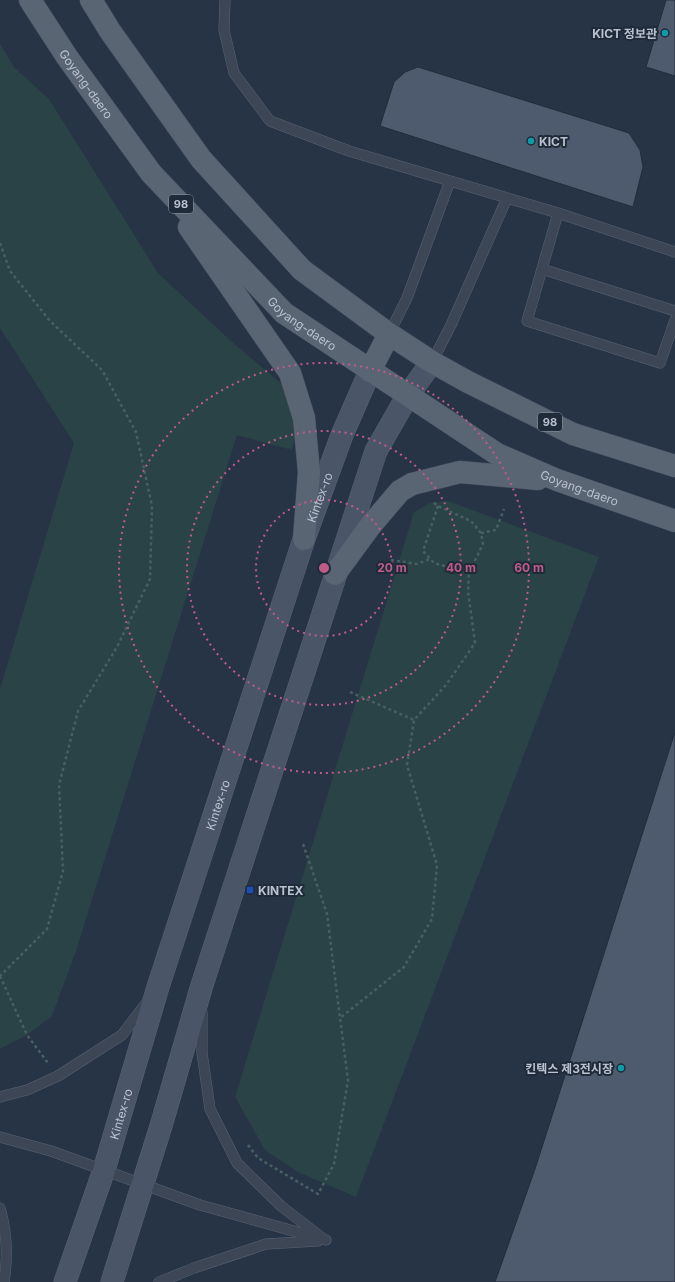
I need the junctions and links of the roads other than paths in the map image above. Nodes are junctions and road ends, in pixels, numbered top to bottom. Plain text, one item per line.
1 (30, 0) edge
2 (91, 0) edge
3 (225, 0) edge
4 (151, 174) junction
5 (450, 181) junction
6 (507, 198) junction
7 (558, 213) junction
8 (675, 252) edge
9 (542, 269) junction
10 (675, 311) edge
11 (675, 320) edge
12 (389, 334) junction
13 (432, 362) junction
14 (370, 370) junction
15 (408, 395) junction
16 (675, 466) edge
17 (557, 480) junction
18 (675, 521) edge
19 (304, 539) junction
20 (335, 574) junction
21 (202, 985) junction
22 (158, 987) junction
23 (0, 1097) edge
24 (0, 1137) edge
25 (104, 1170) junction
26 (143, 1184) junction
27 (0, 1208) edge
28 (326, 1240) junction
29 (4, 1282) edge
30 (65, 1282) edge
31 (112, 1282) edge
32 (159, 1282) edge

1 - 4 main road, Goyang-daero / 98
2 - 12 main road, 98
3 - 5 lane
4 - 14 main road, Goyang-daero / 98
4 - 19 main road
5 - 6 lane
5 - 12 lane
6 - 7 lane
6 - 13 lane
7 - 8 lane
7 - 9 lane
9 - 10 lane
9 - 11 lane
12 - 13 main road, 98
12 - 14 main road, Kintex-ro
13 - 15 main road
13 - 16 main road, 98
14 - 15 main road, Goyang-daero / 98
14 - 19 main road, Kintex-ro
15 - 17 main road, Goyang-daero / 98
15 - 20 main road
17 - 18 main road, Goyang-daero / 98
17 - 20 main road
19 - 22 main road, Kintex-ro
20 - 21 main road
21 - 26 main road
21 - 28 lane
22 - 23 lane
22 - 25 main road, Kintex-ro
24 - 25 lane
25 - 26 lane
25 - 30 main road, Kintex-ro
26 - 28 lane
26 - 31 main road
27 - 29 lane
28 - 32 lane

